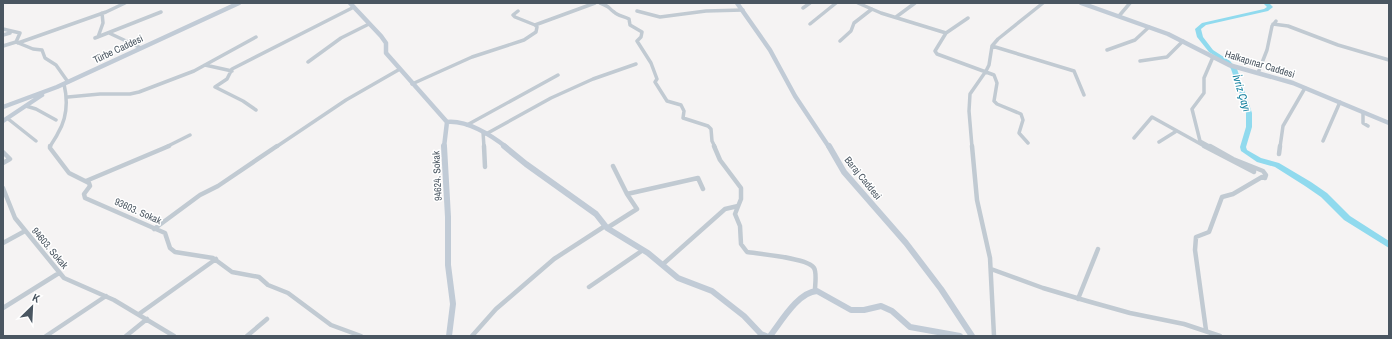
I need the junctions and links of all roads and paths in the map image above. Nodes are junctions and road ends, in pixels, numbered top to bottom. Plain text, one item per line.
1 (125, 3) edge
2 (240, 3) edge
3 (595, 3) edge
4 (600, 3) edge
5 (737, 3) edge
6 (810, 3) edge
7 (836, 3) edge
8 (858, 3) edge
9 (915, 3) edge
10 (1043, 3) edge
11 (1081, 3) edge
12 (1124, 3) edge
13 (1129, 4) edge
14 (352, 5) edge
15 (803, 8) dead end
16 (872, 9) junction
17 (743, 10) junction
18 (518, 11) dead end
19 (637, 11) dead end
20 (161, 12) dead end
21 (102, 13) junction
22 (1119, 16) junction
23 (896, 17) junction
24 (968, 18) dead end
25 (369, 24) junction
26 (810, 24) dead end
27 (535, 25) junction
28 (1149, 27) junction
29 (3, 29) edge
30 (10, 32) junction
31 (108, 33) junction
32 (946, 33) junction
33 (3, 35) edge
34 (256, 37) dead end
35 (840, 41) dead end
36 (1183, 41) junction
37 (17, 42) junction
38 (3, 46) edge
39 (992, 46) junction
40 (141, 48) junction
41 (1107, 50) dead end
42 (1213, 57) junction
43 (1389, 60) edge
44 (1140, 61) dead end
45 (308, 62) dead end
46 (636, 64) dead end
47 (204, 65) junction
48 (400, 69) junction
49 (232, 71) junction
50 (986, 71) junction
51 (1258, 73) junction
52 (558, 75) dead end
53 (66, 83) junction
54 (412, 84) junction
55 (1305, 88) junction
56 (48, 90) junction
57 (1084, 95) dead end
58 (68, 97) junction
59 (1340, 102) junction
60 (26, 106) junction
61 (3, 107) edge
62 (256, 110) dead end
63 (1364, 112) junction
64 (5, 120) edge
65 (56, 120) dead end
66 (447, 122) junction
67 (1389, 123) edge
68 (467, 125) junction
69 (1368, 126) dead end
70 (1175, 132) junction
71 (484, 133) junction
72 (190, 135) dead end
73 (1134, 138) dead end
74 (36, 141) dead end
75 (1323, 141) dead end
76 (1159, 142) dead end
77 (1198, 142) junction
78 (1028, 143) dead end
79 (3, 152) edge
80 (1279, 154) dead end
81 (3, 163) edge
82 (613, 166) dead end
83 (485, 167) dead end
84 (1254, 172) dead end
85 (86, 181) junction
86 (3, 188) edge
87 (703, 189) dead end
88 (627, 194) junction
89 (738, 206) junction
90 (606, 227) junction
91 (154, 229) junction
92 (25, 231) junction
93 (3, 243) edge
94 (1098, 249) dead end
95 (643, 250) junction
96 (216, 260) junction
97 (662, 265) junction
98 (991, 270) junction
99 (59, 273) junction
100 (589, 287) dead end
101 (815, 290) junction
102 (106, 296) junction
103 (1078, 299) junction
104 (3, 308) edge
105 (139, 314) junction
106 (147, 319) junction
107 (267, 319) dead end
108 (1206, 330) junction
109 (46, 336) edge
110 (126, 336) edge
111 (174, 336) edge
112 (247, 336) edge
113 (362, 336) edge
114 (450, 336) edge
115 (472, 336) edge
116 (766, 336) edge
117 (770, 336) edge
118 (960, 336) edge
119 (972, 336) edge
120 (994, 336) edge
121 (1220, 336) edge

1 - 21 street
2 - 40 street, Türbe Caddesi
3 - 27 street
4 - 89 street
5 - 17 street, Baraj Caddesi
6 - 15 street
7 - 26 street
8 - 16 street
9 - 23 street
10 - 39 street
11 - 22 street, Halkapınar Caddesi
12 - 13 street
13 - 22 street
14 - 25 street
14 - 49 street
16 - 23 street
16 - 35 street
17 - 19 street
17 - 119 street, Baraj Caddesi
18 - 27 street
20 - 31 street
21 - 31 street
21 - 37 street
22 - 28 street, Halkapınar Caddesi
23 - 32 street
24 - 32 street
25 - 45 street
25 - 48 street
27 - 54 street
28 - 36 street, Halkapınar Caddesi
28 - 41 street
29 - 30 street
30 - 33 street
30 - 37 street
31 - 40 street
32 - 50 street
34 - 47 street
36 - 42 street, Halkapınar Caddesi
36 - 44 street
37 - 38 street
37 - 53 street
39 - 50 street
39 - 57 street
40 - 53 street, Türbe Caddesi
42 - 51 street, Halkapınar Caddesi
42 - 77 street
43 - 51 street
46 - 71 street
47 - 49 street
47 - 58 street
48 - 54 street
48 - 91 street
49 - 62 street
50 - 78 street
50 - 98 street
51 - 55 street, Halkapınar Caddesi
52 - 68 street
53 - 56 street, Türbe Caddesi
53 - 58 street
54 - 66 street
55 - 59 street, Halkapınar Caddesi
55 - 80 street
56 - 60 street
56 - 61 street, Türbe Caddesi
58 - 85 street
59 - 63 street, Halkapınar Caddesi
59 - 75 street
60 - 64 street
60 - 65 street
63 - 67 street, Halkapınar Caddesi
63 - 69 street
64 - 74 street
66 - 68 street
66 - 114 street, 94624. Sokak
68 - 71 street
70 - 73 street
70 - 76 street
70 - 77 street
71 - 83 street
71 - 90 street
72 - 85 street
77 - 84 street
77 - 108 street
79 - 81 street
82 - 88 street
85 - 91 street, 93603. Sokak
86 - 92 street, 94603. Sokak
87 - 88 street
88 - 90 street
89 - 97 street
89 - 101 street
90 - 95 street
90 - 115 street
91 - 96 street, 93603. Sokak
92 - 93 street
92 - 99 street, 94603. Sokak
94 - 103 street
95 - 97 street
95 - 100 street
96 - 105 street
96 - 113 street, 93603. Sokak
97 - 116 street
98 - 103 street
98 - 120 street
99 - 102 street, 94603. Sokak
99 - 104 street
101 - 117 street
101 - 118 street
102 - 105 street, 94603. Sokak
102 - 109 street
103 - 108 street
105 - 106 street, 94603. Sokak
106 - 110 street
106 - 111 street, 94603. Sokak
107 - 112 street
108 - 121 street

